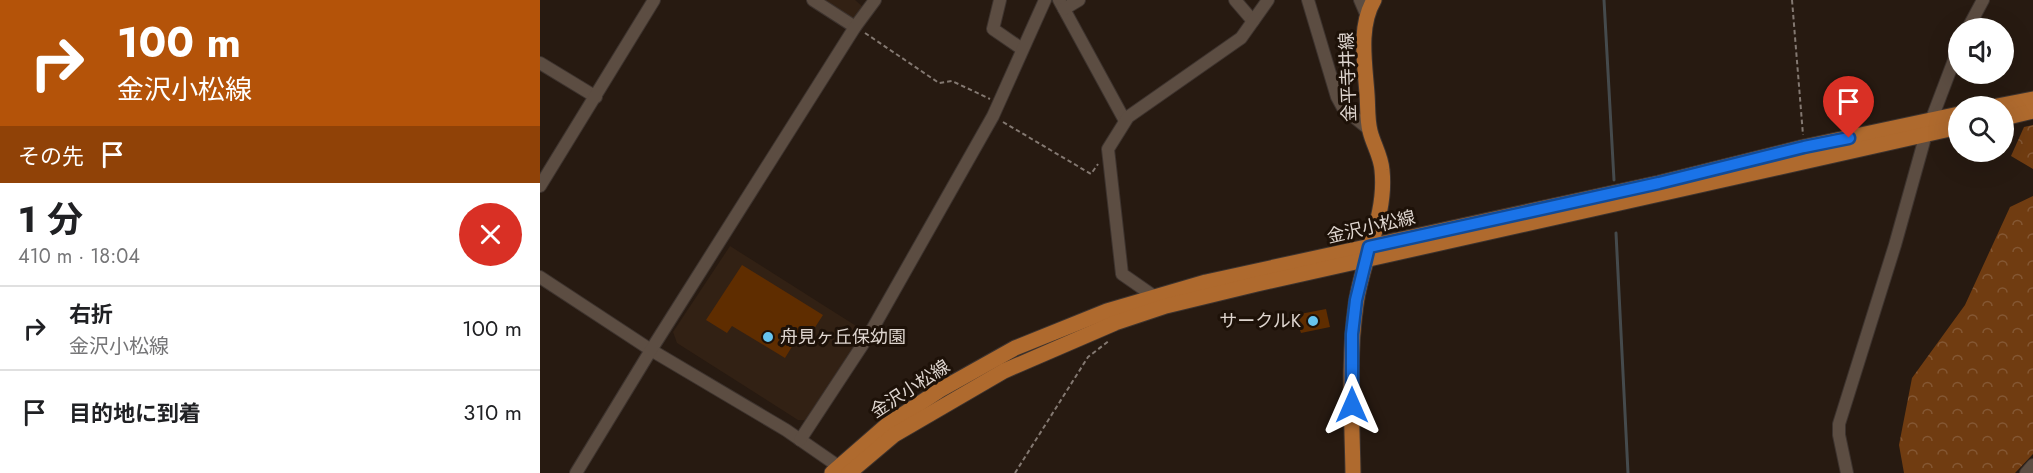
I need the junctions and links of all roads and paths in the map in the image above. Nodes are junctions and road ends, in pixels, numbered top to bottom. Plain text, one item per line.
1 (654, 0) edge
2 (813, 0) edge
3 (875, 0) edge
4 (1000, 0) edge
5 (1045, 0) edge
6 (1079, 0) edge
7 (1235, 0) edge
8 (1268, 0) edge
9 (1308, 0) edge
10 (1360, 0) edge
11 (1374, 0) edge
12 (1792, 0) edge
13 (1983, 0) edge
14 (1062, 4) edge
15 (1366, 14) junction
16 (1973, 18) edge
17 (1253, 21) junction
18 (855, 27) junction
19 (1023, 49) junction
20 (540, 63) edge
21 (1948, 76) edge
22 (596, 98) junction
23 (2033, 99) edge
24 (999, 103) junction
25 (2014, 103) edge
26 (2033, 111) edge
27 (993, 116) junction
28 (2014, 116) edge
29 (1948, 119) edge
30 (1125, 121) junction
31 (1929, 127) junction
32 (1948, 127) edge
33 (1370, 130) junction
34 (1804, 147) junction
35 (1108, 149) junction
36 (540, 186) edge
37 (1367, 254) junction
38 (540, 277) edge
39 (1155, 297) junction
40 (1114, 336) dead end
41 (651, 350) junction
42 (800, 440) junction
43 (2033, 465) edge
44 (845, 471) edge
45 (576, 473) edge
46 (1015, 473) edge
47 (1353, 473) edge
48 (1848, 473) edge
49 (2026, 473) edge

1 - 22 street
2 - 18 street
3 - 18 street
4 - 19 street
5 - 19 street
6 - 14 street
7 - 17 street
8 - 17 street
9 - 33 street
10 - 15 street
11 - 15 main road, 金平寺井線
12 - 34 path
13 - 16 street
14 - 30 street
15 - 33 main road, 金平寺井線
17 - 30 street
18 - 24 path
18 - 41 street
19 - 24 street
20 - 22 street
21 - 31 street
22 - 36 street
23 - 25 main road
24 - 27 street
26 - 28 main road
27 - 35 path
27 - 42 street
29 - 31 main road, 金沢小松線
30 - 35 street
31 - 32 main road, 金沢小松線
31 - 34 main road, 金沢小松線
31 - 37 main road, 金沢小松線
31 - 48 street
33 - 37 main road, 金平寺井線
34 - 37 main road, 金沢小松線
35 - 39 street
37 - 39 main road, 金沢小松線
37 - 44 main road, 金沢小松線
37 - 47 main road, 金平寺井線
38 - 41 street
39 - 44 main road, 金沢小松線
40 - 46 path
41 - 42 street
41 - 45 street
42 - 44 street
43 - 49 street

